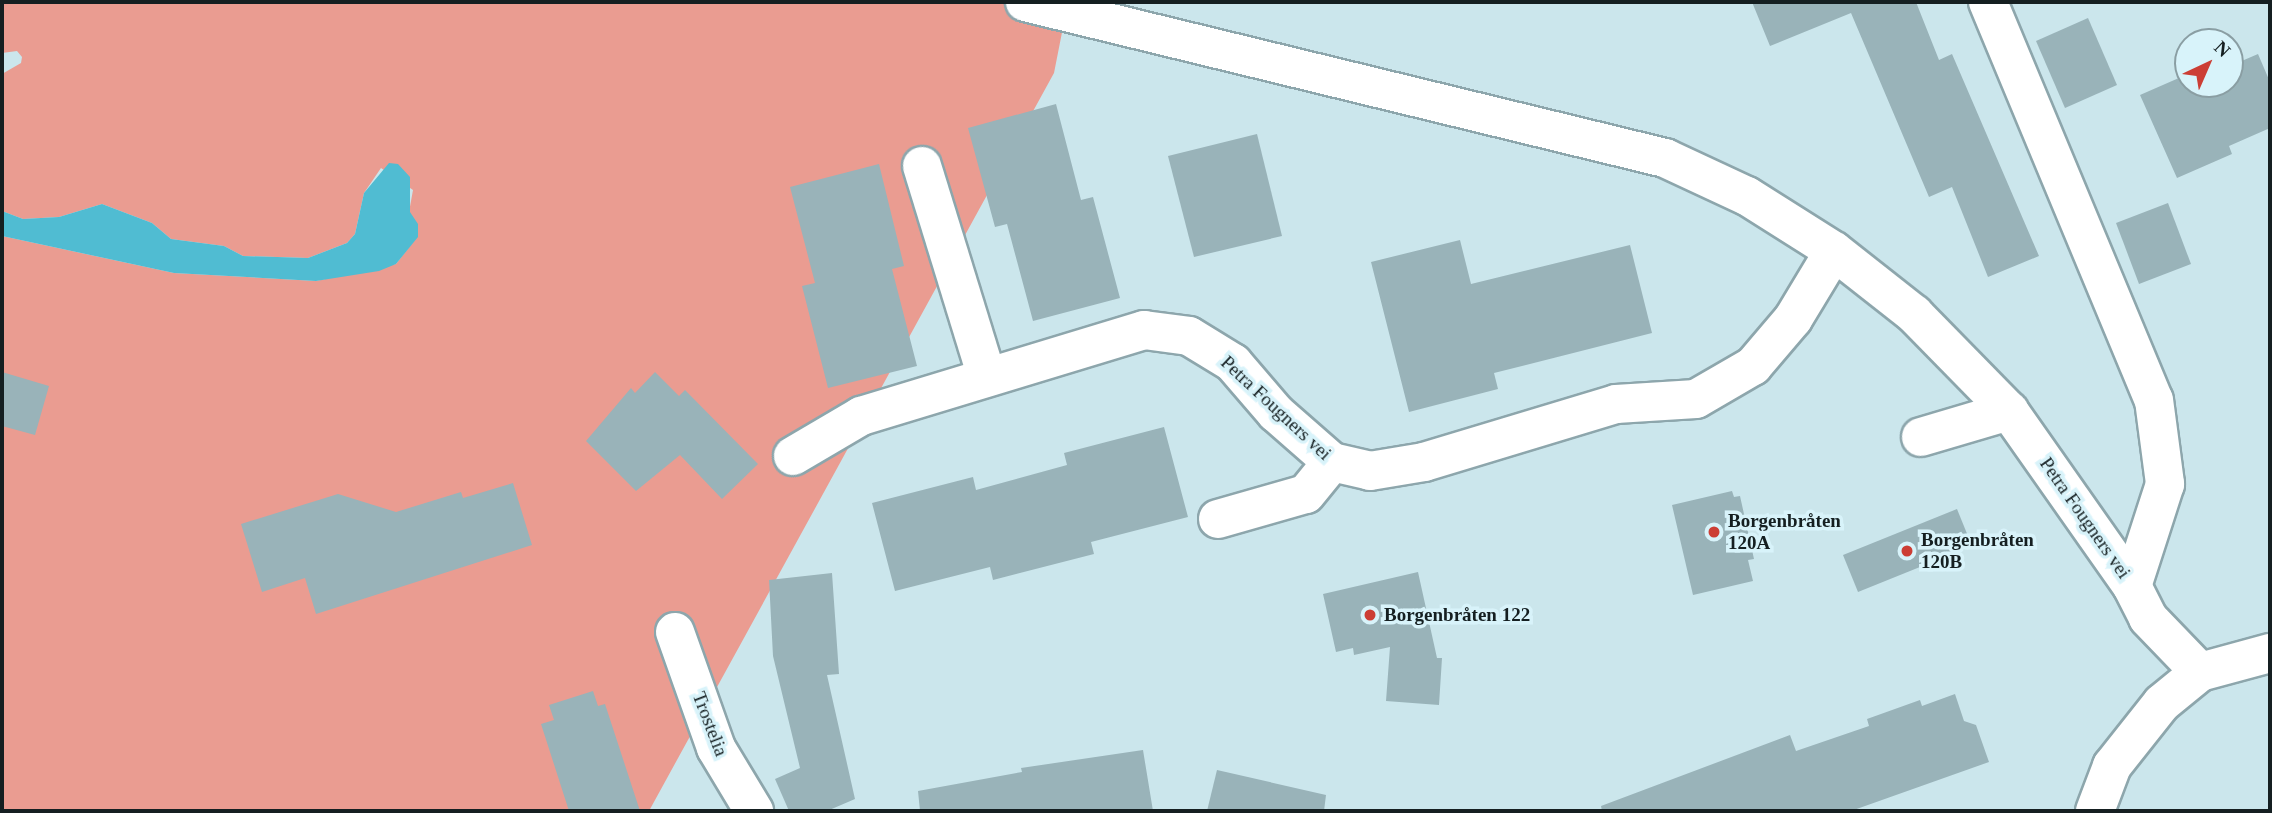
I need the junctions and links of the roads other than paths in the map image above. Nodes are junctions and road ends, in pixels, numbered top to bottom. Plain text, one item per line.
1 (1025, 2) edge
2 (1988, 2) edge
3 (922, 166) dead end
4 (1835, 251) junction
5 (987, 377) junction
6 (2009, 411) junction
7 (1921, 437) dead end
8 (793, 456) dead end
9 (1332, 462) junction
10 (1219, 519) dead end
11 (2132, 586) junction
12 (675, 632) dead end
13 (2270, 653) edge
14 (2200, 672) junction
15 (754, 811) edge
16 (2095, 811) edge

1 - 4 street, Petra Fougners vei
2 - 11 street, Petra Fougners vei
3 - 5 street
4 - 6 street, Petra Fougners vei
4 - 9 street, Petra Fougners vei
5 - 8 street, Petra Fougners vei
5 - 9 street, Petra Fougners vei
6 - 7 street
6 - 11 street, Petra Fougners vei
9 - 10 street
11 - 14 street
12 - 15 street, Trostelia
13 - 14 street
14 - 16 street

